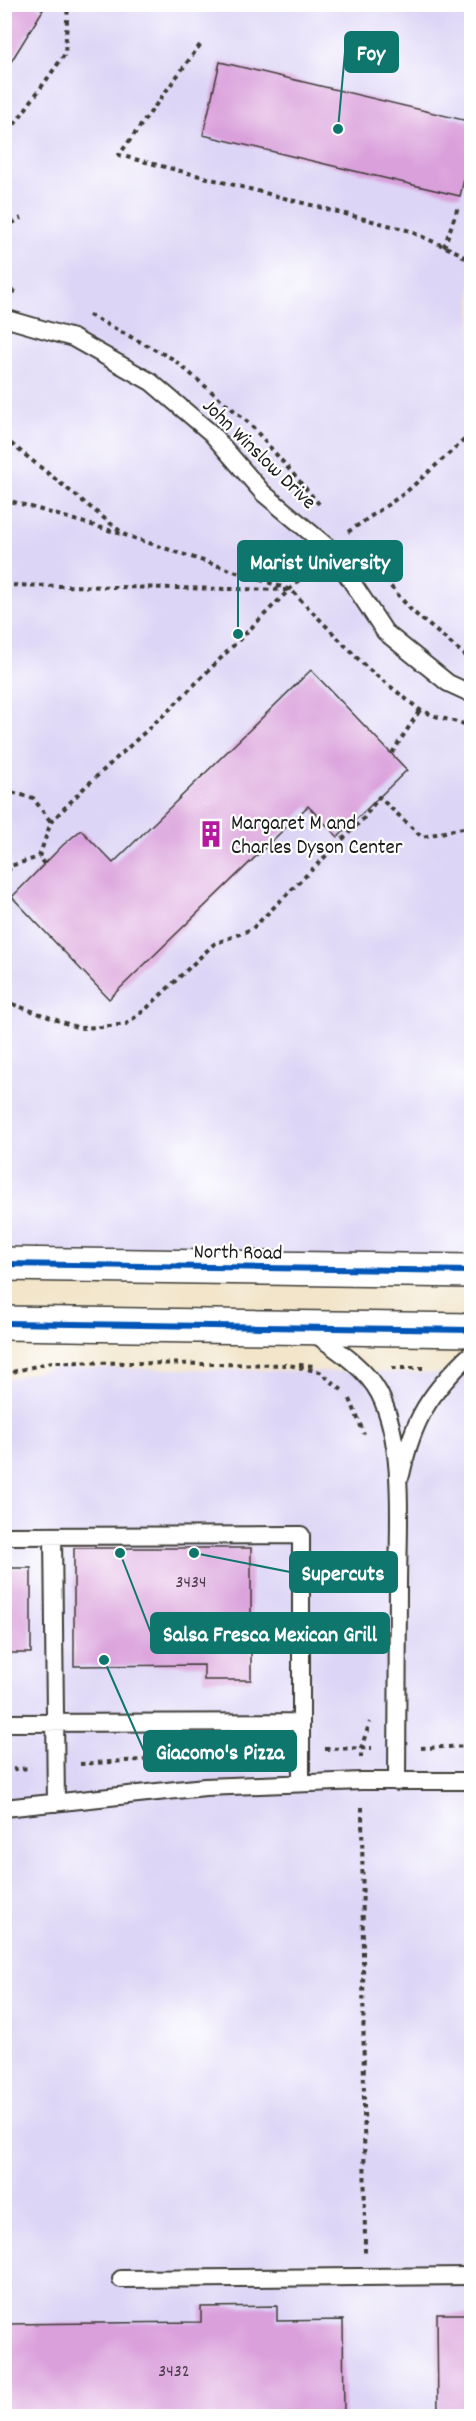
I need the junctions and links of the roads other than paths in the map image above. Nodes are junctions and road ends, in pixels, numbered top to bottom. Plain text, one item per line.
1 (4, 318) edge
2 (471, 694) edge
3 (4, 1264) edge
4 (471, 1271) edge
5 (4, 1323) edge
6 (305, 1328) junction
7 (471, 1330) edge
8 (471, 1353) edge
9 (398, 1487) junction
10 (4, 1536) edge
11 (54, 1536) junction
12 (301, 1722) junction
13 (4, 1723) edge
14 (55, 1723) junction
15 (471, 1781) edge
16 (397, 1782) junction
17 (301, 1783) junction
18 (56, 1803) junction
19 (4, 1808) edge
20 (471, 2276) edge
21 (121, 2279) dead end

1 - 2 lane, John Winslow Drive
3 - 4 highway, North Road
5 - 6 highway
6 - 7 highway
6 - 9 lane
8 - 9 lane
9 - 16 lane
10 - 11 lane
11 - 12 lane
11 - 14 lane
12 - 14 lane
12 - 17 lane
13 - 14 lane
14 - 18 lane
15 - 16 lane
16 - 17 lane
17 - 18 lane
18 - 19 lane
20 - 21 lane

